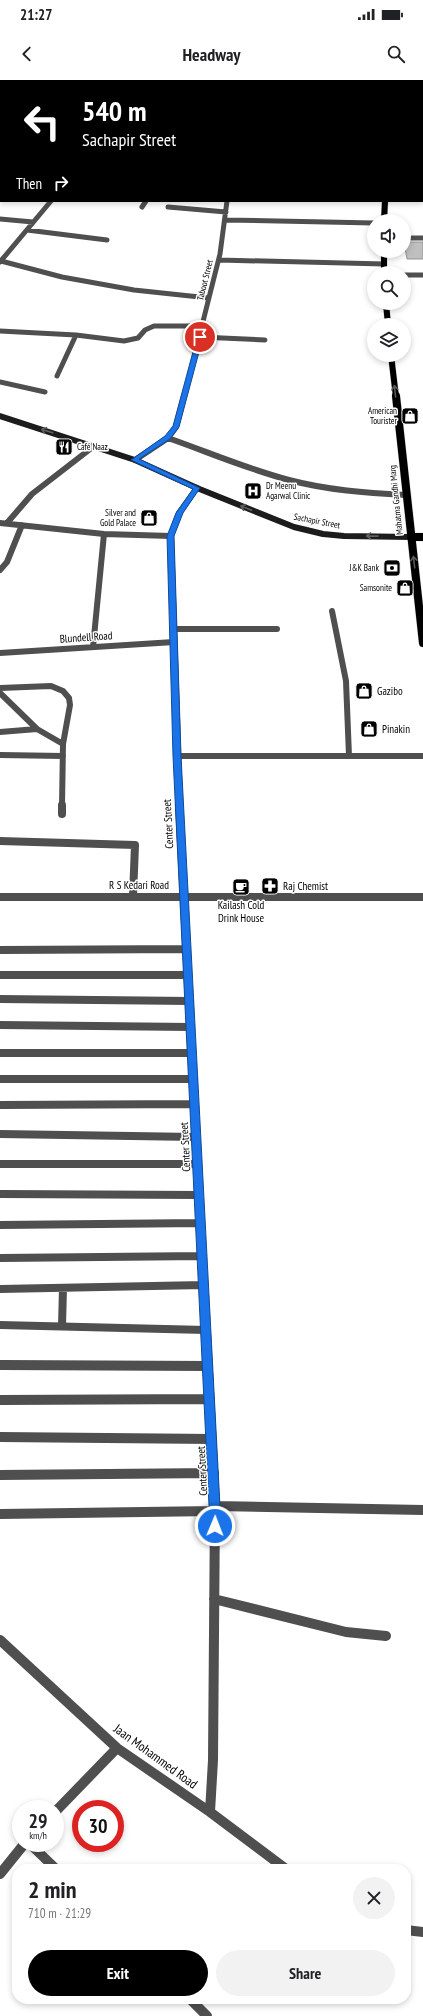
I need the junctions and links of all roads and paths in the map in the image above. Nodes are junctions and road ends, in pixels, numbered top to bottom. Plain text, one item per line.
1 (50, 202) edge
2 (145, 202) edge
3 (227, 202) edge
4 (385, 202) edge
5 (142, 207) dead end
6 (168, 207) dead end
7 (226, 212) junction
8 (384, 214) edge
9 (0, 219) edge
10 (225, 220) junction
11 (33, 222) junction
12 (367, 223) edge
13 (27, 230) junction
14 (411, 238) edge
15 (423, 238) edge
16 (107, 240) dead end
17 (384, 258) edge
18 (219, 260) junction
19 (1, 262) edge
20 (384, 264) joint
21 (411, 275) edge
22 (423, 275) edge
23 (209, 298) junction
24 (203, 326) junction
25 (0, 331) edge
26 (76, 335) junction
27 (200, 337) junction
28 (265, 340) dead end
29 (392, 362) edge
30 (57, 376) dead end
31 (0, 382) edge
32 (45, 392) dead end
33 (0, 416) edge
34 (168, 438) junction
35 (94, 446) junction
36 (135, 460) junction
37 (197, 488) junction
38 (406, 495) junction
39 (0, 523) edge
40 (7, 523) junction
41 (22, 525) junction
42 (104, 534) junction
43 (171, 536) junction
44 (411, 537) junction
45 (423, 537) edge
46 (0, 570) edge
47 (332, 611) dead end
48 (174, 629) junction
49 (277, 629) dead end
50 (174, 642) junction
51 (423, 643) edge
52 (93, 647) junction
53 (0, 653) edge
54 (0, 688) edge
55 (0, 693) edge
56 (37, 729) junction
57 (0, 732) edge
58 (63, 744) junction
59 (0, 755) edge
60 (63, 756) junction
61 (177, 756) junction
62 (349, 756) junction
63 (423, 756) edge
64 (62, 814) dead end
65 (0, 841) edge
66 (133, 896) junction
67 (184, 896) junction
68 (0, 897) edge
69 (423, 897) edge
70 (187, 949) junction
71 (0, 950) edge
72 (0, 975) edge
73 (188, 975) junction
74 (0, 999) edge
75 (190, 1001) junction
76 (0, 1025) edge
77 (191, 1027) junction
78 (0, 1053) edge
79 (192, 1053) junction
80 (0, 1079) edge
81 (194, 1079) junction
82 (195, 1104) junction
83 (0, 1105) edge
84 (0, 1134) edge
85 (196, 1137) junction
86 (0, 1164) edge
87 (198, 1164) junction
88 (0, 1194) edge
89 (199, 1195) junction
90 (201, 1223) junction
91 (0, 1225) edge
92 (203, 1256) junction
93 (0, 1258) edge
94 (204, 1285) junction
95 (63, 1288) junction
96 (0, 1289) edge
97 (0, 1325) edge
98 (62, 1326) junction
99 (206, 1330) junction
100 (0, 1365) edge
101 (208, 1366) junction
102 (0, 1400) edge
103 (210, 1400) junction
104 (0, 1437) edge
105 (212, 1439) junction
106 (214, 1473) junction
107 (0, 1475) edge
108 (215, 1509) junction
109 (423, 1510) edge
110 (0, 1514) edge
111 (214, 1600) junction
112 (386, 1636) dead end
113 (0, 1640) edge
114 (117, 1748) junction
115 (64, 1803) edge
116 (210, 1812) junction
117 (18, 1852) edge
118 (38, 1852) edge
119 (51, 1864) edge
120 (279, 1864) edge
121 (0, 1874) edge
122 (411, 1931) edge
123 (423, 1932) edge
124 (195, 2004) edge
125 (207, 2016) edge

1 - 11 street
2 - 5 street
3 - 7 street, Taboot Street
4 - 8 main road
6 - 7 street
7 - 10 street, Taboot Street
9 - 11 street
10 - 12 street
10 - 18 street, Taboot Street
11 - 13 street
13 - 16 street
13 - 19 street
14 - 15 street
17 - 20 main road
18 - 20 street
18 - 23 street, Taboot Street
19 - 23 street
21 - 22 street
23 - 24 street, Taboot Street
24 - 26 street
24 - 27 street, Taboot Street
25 - 26 street
26 - 30 street
27 - 28 street
27 - 34 street, Taboot Street
38 -> 29 main road, Mahatma Gandhi Marg
31 - 32 street
35 -> 33 street, Sachapir Street
34 - 36 street, Taboot Street
34 - 38 street
35 - 36 street, Sachapir Street
35 - 40 street
36 - 37 street, Sachapir Street
37 - 43 street, Center Street
44 -> 37 street, Sachapir Street
38 - 44 main road, Mahatma Gandhi Marg
39 - 40 street
40 - 41 street
41 - 42 street
41 - 46 street
42 - 43 street
42 - 52 street
43 - 48 street, Center Street
44 - 45 main road
51 -> 44 main road, Mahatma Gandhi Marg
47 - 62 street
48 - 49 street
48 - 50 street, Center Street
50 - 52 street, Blundell Road
50 - 61 street, Center Street
52 - 53 street, Blundell Road
54 - 58 street
55 - 56 street
56 - 57 street
56 - 58 street
58 - 60 street
59 - 60 street
60 - 64 street
61 - 62 street
61 - 67 street, Center Street
62 - 63 street
65 - 66 street
66 - 67 street, R S Kedari Road
66 - 68 street, R S Kedari Road
67 - 69 street, R S Kedari Road
67 - 70 street, Center Street
70 - 71 street
70 - 73 street, Center Street
72 - 73 street
73 - 75 street, Center Street
74 - 75 street
75 - 77 street, Center Street
76 - 77 street
77 - 79 street, Center Street
78 - 79 street
79 - 81 street, Center Street
80 - 81 street
81 - 82 street, Center Street
82 - 83 street
82 - 85 street, Center Street
84 - 85 street
85 - 87 street, Center Street
86 - 87 street
87 - 89 street, Center Street
88 - 89 street
89 - 90 street, Center Street
90 - 91 street
90 - 92 street, Center Street
92 - 93 street
92 - 94 street, Center Street
94 - 95 street
94 - 99 street, Center Street
95 - 96 street
95 - 98 street
97 - 98 street
98 - 99 street
99 - 101 street, Center Street
100 - 101 street
101 - 103 street, Center Street
102 - 103 street
103 - 105 street, Center Street
104 - 105 street
105 - 106 street, Center Street
106 - 107 street
106 - 108 street, Center Street
108 - 109 street
108 - 110 street
108 - 111 street, Center Street
111 - 112 street
111 - 116 street, Center Street
113 - 114 street, Jaan Mohammed Road
114 - 115 street
114 - 116 street, Jaan Mohammed Road
116 - 120 street, Jaan Mohammed Road
117 - 121 street
118 - 119 street
122 - 123 street
124 - 125 street

